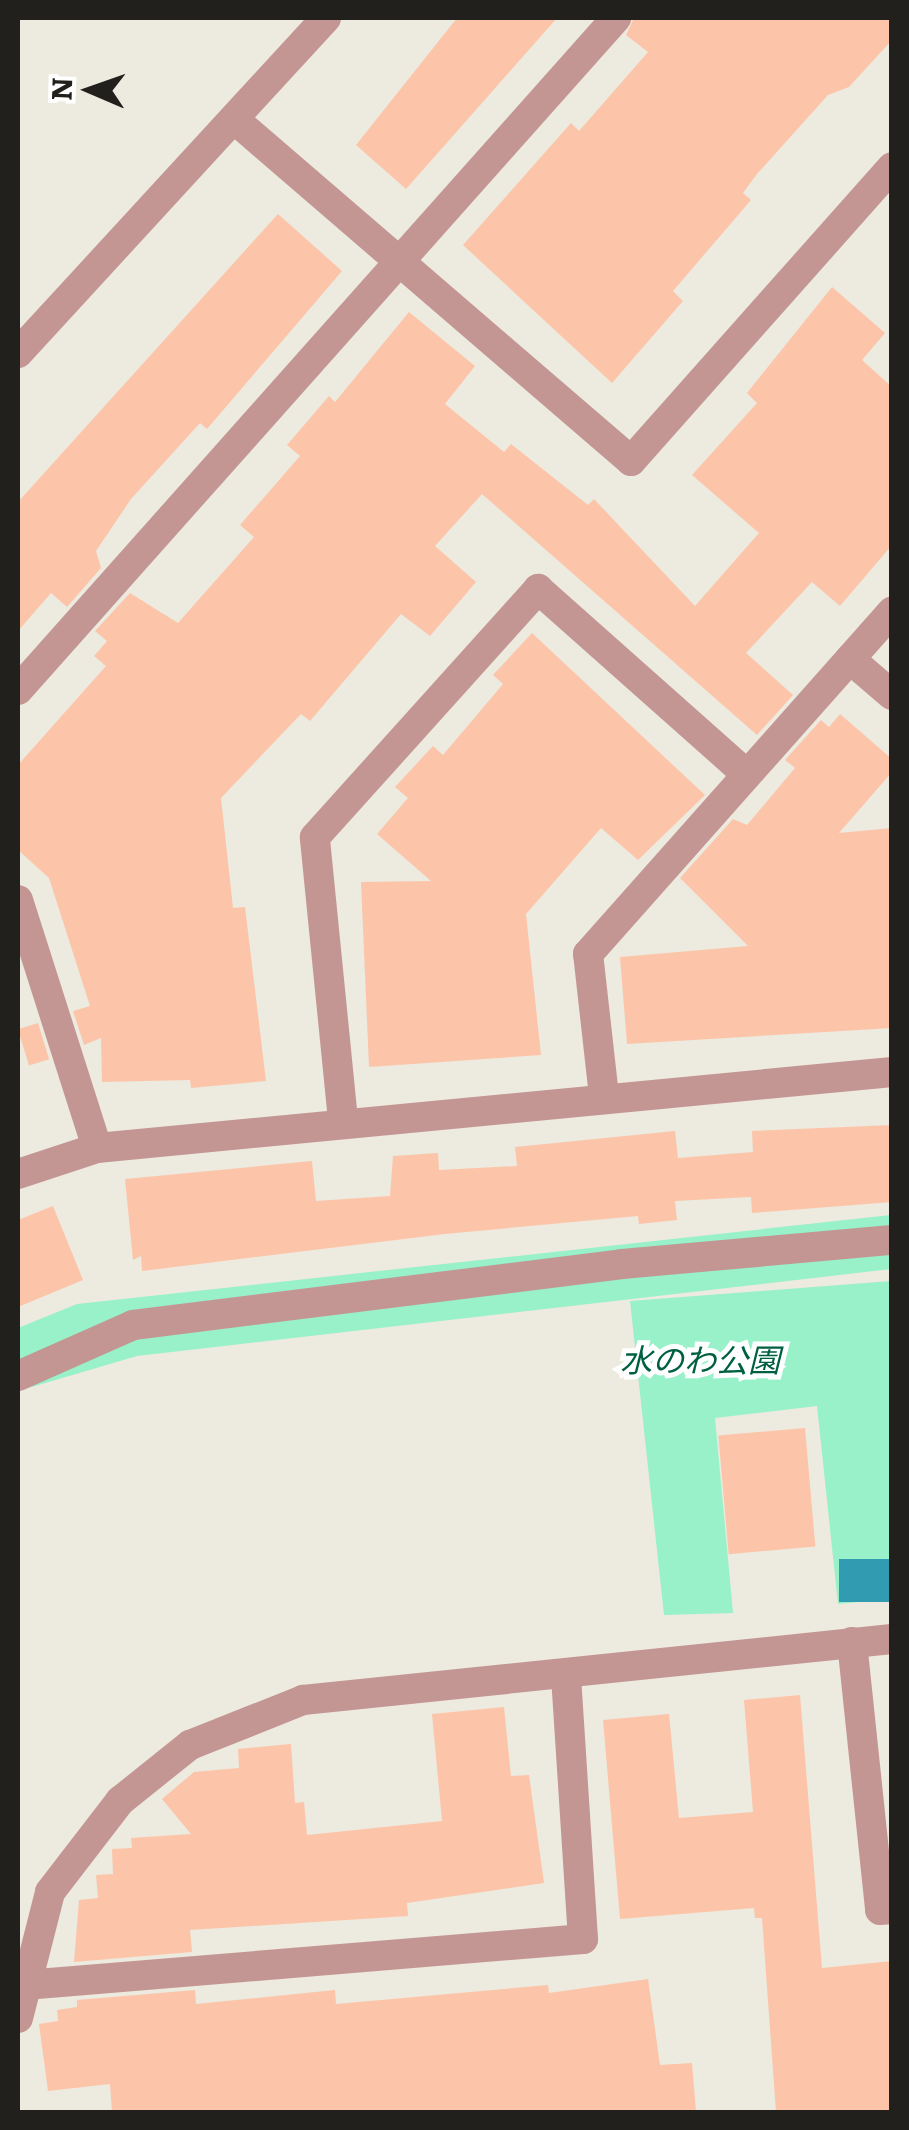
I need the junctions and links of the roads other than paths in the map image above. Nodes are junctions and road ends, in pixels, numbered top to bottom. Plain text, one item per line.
1 (326, 18) edge
2 (616, 18) edge
3 (234, 119) junction
4 (892, 167) edge
5 (402, 262) junction
6 (18, 354) edge
7 (892, 612) edge
8 (850, 659) junction
9 (18, 690) edge
10 (892, 694) edge
11 (743, 770) junction
12 (18, 900) edge
13 (892, 1072) edge
14 (604, 1096) junction
15 (342, 1120) junction
16 (97, 1148) junction
17 (18, 1174) edge
18 (892, 1240) edge
19 (18, 1376) edge
20 (892, 1639) edge
21 (852, 1642) junction
22 (566, 1675) junction
23 (892, 1909) edge
24 (25, 1984) junction
25 (18, 2018) edge

1 - 3 street
2 - 5 street
3 - 5 street
3 - 6 street
4 - 5 street
5 - 9 street
7 - 8 street
8 - 10 street
8 - 11 street
11 - 14 street
11 - 15 street
12 - 16 street
13 - 14 street
14 - 15 street
15 - 16 street
16 - 17 street
18 - 19 street
20 - 21 street
21 - 22 street
21 - 23 street
22 - 24 street
22 - 24 street
24 - 25 street

